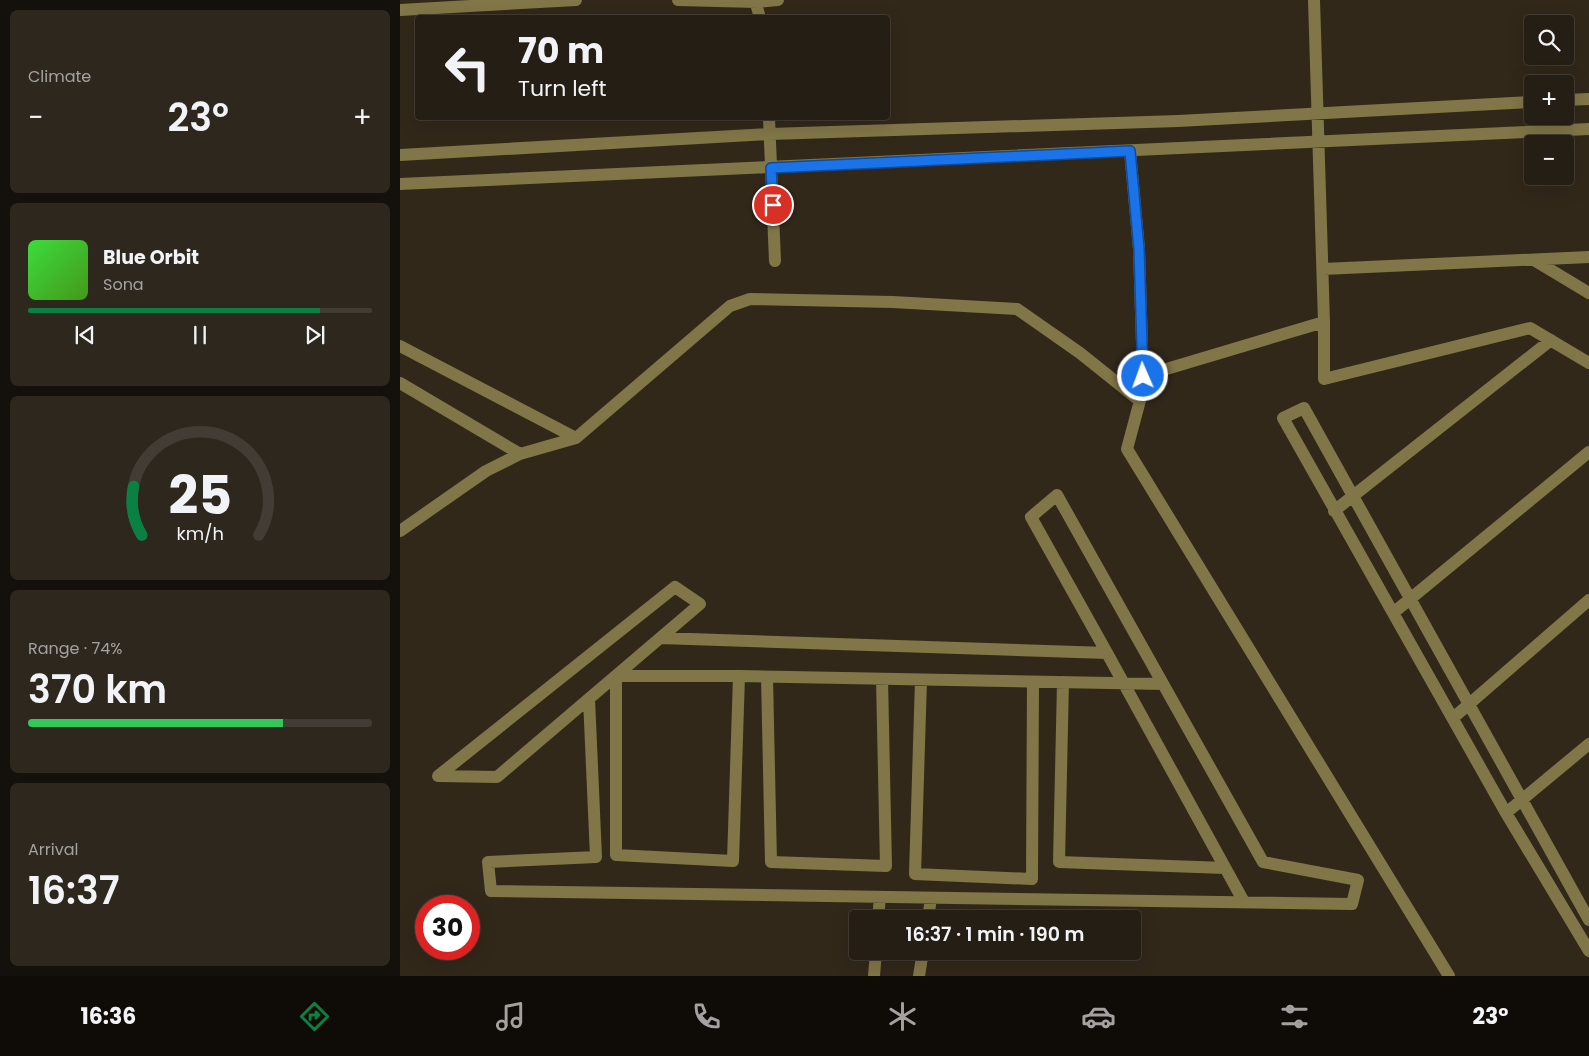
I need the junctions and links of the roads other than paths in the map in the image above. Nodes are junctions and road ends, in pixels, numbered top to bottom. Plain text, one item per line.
1 (576, 0) edge
2 (678, 0) edge
3 (778, 0) edge
4 (1314, 0) edge
5 (756, 1) edge
6 (400, 10) edge
7 (759, 15) edge
8 (1589, 99) edge
9 (1574, 100) edge
10 (1524, 102) edge
11 (1317, 113) junction
12 (769, 120) edge
13 (1589, 130) edge
14 (770, 134) junction
15 (1318, 142) junction
16 (1130, 151) junction
17 (400, 155) edge
18 (771, 168) junction
19 (400, 184) edge
20 (1589, 257) edge
21 (1534, 260) junction
22 (775, 261) dead end
23 (1322, 269) junction
24 (1589, 293) edge
25 (1324, 322) junction
26 (1550, 340) junction
27 (400, 346) edge
28 (1589, 363) edge
29 (1143, 376) junction
30 (400, 383) edge
31 (1140, 401) junction
32 (576, 438) junction
33 (1589, 452) edge
34 (520, 454) junction
35 (1354, 495) junction
36 (1334, 511) junction
37 (400, 531) edge
38 (1411, 599) junction
39 (1589, 600) edge
40 (1394, 613) junction
41 (660, 638) junction
42 (1107, 653) junction
43 (616, 676) junction
44 (739, 676) junction
45 (767, 677) junction
46 (882, 679) junction
47 (921, 680) junction
48 (1032, 682) junction
49 (1064, 682) junction
50 (1123, 683) junction
51 (1163, 684) junction
52 (589, 699) junction
53 (1469, 704) junction
54 (1453, 718) junction
55 (1589, 744) edge
56 (1522, 799) junction
57 (1506, 813) junction
58 (1225, 868) junction
59 (880, 897) junction
60 (931, 898) junction
61 (1244, 902) junction
62 (879, 910) edge
63 (929, 910) edge
64 (1588, 915) edge
65 (1572, 925) junction
66 (1589, 951) edge
67 (875, 960) edge
68 (922, 960) edge
69 (874, 976) edge
70 (919, 976) edge
71 (1449, 976) edge

1 - 6 street
2 - 5 street
3 - 5 street
4 - 11 street
5 - 7 street
8 - 9 street
10 - 11 street
11 - 14 street
11 - 15 street
12 - 14 street
13 - 15 street
14 - 17 street
14 - 18 street
15 - 16 street
15 - 23 street
16 - 18 street
16 - 29 street
18 - 19 street
18 - 22 street
20 - 21 street
21 - 23 street
21 - 24 street
23 - 25 street
25 - 26 street
25 - 29 street
26 - 28 street
26 - 35 street
27 - 32 street
29 - 31 street
30 - 34 street
31 - 32 street
31 - 71 street
32 - 34 street
33 - 38 street
34 - 37 street
35 - 36 street
35 - 36 street
35 - 38 street
36 - 40 street
38 - 40 street
38 - 53 street
39 - 53 street
40 - 54 street
41 - 42 street
41 - 43 street
41 - 52 street
42 - 50 street
42 - 51 street
43 - 44 street
43 - 44 street
43 - 52 street
44 - 45 street
45 - 46 street
45 - 46 street
46 - 47 street
47 - 48 street
47 - 48 street
48 - 49 street
49 - 50 street
49 - 58 street
50 - 51 street
50 - 58 street
51 - 61 street
52 - 59 street
53 - 54 street
53 - 56 street
54 - 57 street
55 - 56 street
56 - 57 street
56 - 64 street
57 - 65 street
58 - 61 street
59 - 60 street
59 - 62 street
60 - 61 street
60 - 63 street
64 - 65 street
65 - 66 street
67 - 69 street
68 - 70 street

